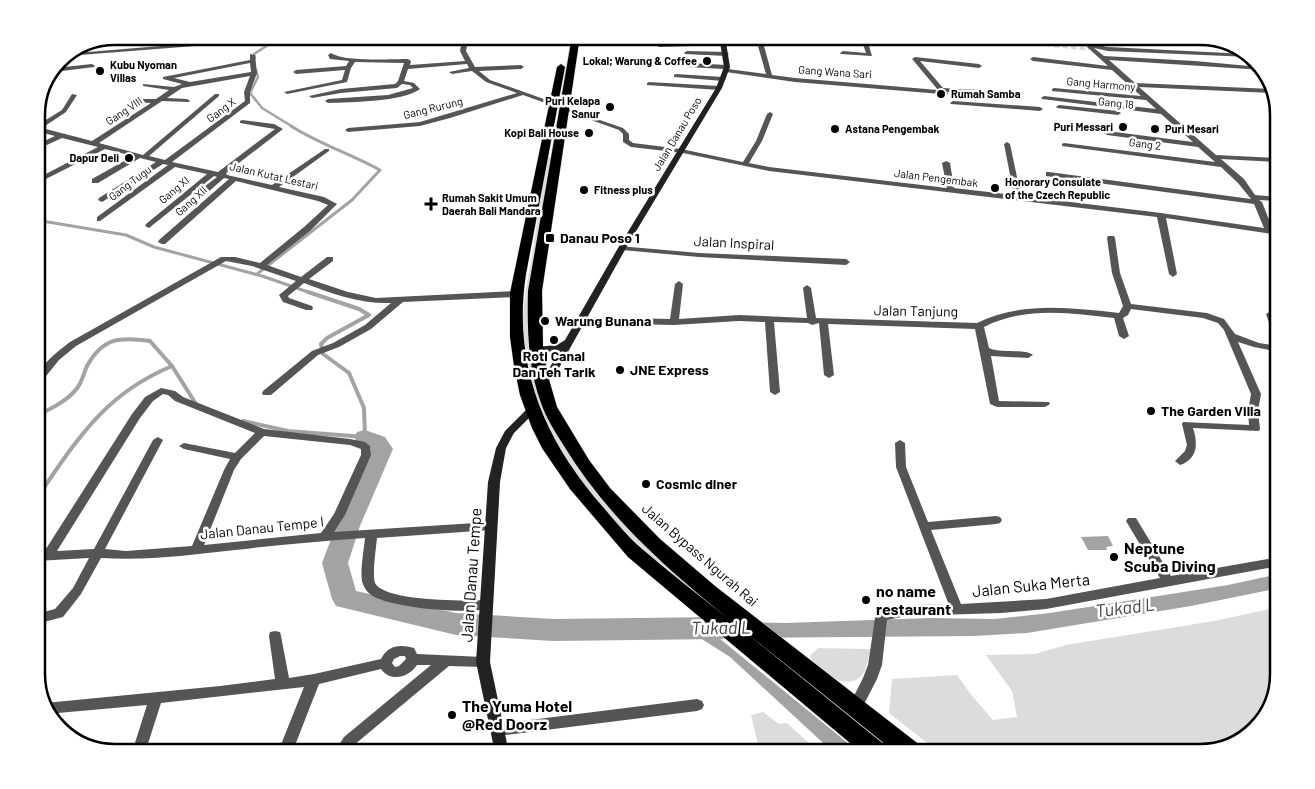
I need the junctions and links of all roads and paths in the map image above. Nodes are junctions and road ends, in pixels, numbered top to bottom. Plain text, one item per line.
1 (195, 45) edge
2 (464, 45) edge
3 (565, 45) edge
4 (574, 45) edge
5 (724, 45) edge
6 (866, 45) edge
7 (1086, 45) tunnel mouth
8 (1090, 45) tunnel mouth
9 (760, 46) dead end
10 (687, 53) dead end
11 (842, 53) dead end
12 (80, 54) edge
13 (331, 54) dead end
14 (726, 54) junction
15 (1237, 55) edge
16 (1102, 58) junction
17 (1032, 59) dead end
18 (353, 60) junction
19 (469, 62) junction
20 (669, 64) dead end
21 (92, 66) dead end
22 (979, 66) dead end
23 (407, 67) junction
24 (521, 67) dead end
25 (348, 68) junction
26 (1113, 68) junction
27 (1253, 68) edge
28 (62, 69) edge
29 (473, 69) junction
30 (727, 69) junction
31 (296, 72) dead end
32 (452, 72) dead end
33 (254, 73) junction
34 (769, 75) junction
35 (676, 76) dead end
36 (723, 79) junction
37 (401, 82) junction
38 (188, 83) junction
39 (649, 84) dead end
40 (145, 85) dead end
41 (1136, 87) junction
42 (719, 88) junction
43 (173, 89) junction
44 (1054, 90) dead end
45 (942, 91) junction
46 (1265, 91) edge
47 (287, 92) dead end
48 (1000, 93) dead end
49 (521, 94) junction
50 (74, 95) dead end
51 (217, 95) dead end
52 (312, 96) dead end
53 (1044, 98) dead end
54 (1147, 98) junction
55 (132, 100) dead end
56 (158, 100) junction
57 (187, 101) dead end
58 (328, 101) dead end
59 (558, 107) junction
60 (1059, 107) dead end
61 (1040, 109) dead end
62 (1165, 112) junction
63 (770, 114) dead end
64 (1172, 119) junction
65 (242, 122) dead end
66 (45, 124) edge
67 (348, 130) dead end
68 (45, 131) edge
69 (1107, 133) dead end
70 (61, 136) junction
71 (552, 142) junction
72 (45, 144) edge
73 (93, 144) junction
74 (1007, 144) dead end
75 (1064, 145) dead end
76 (1202, 145) junction
77 (104, 147) junction
78 (327, 150) dead end
79 (681, 151) junction
80 (141, 157) junction
81 (1216, 157) junction
82 (1270, 160) edge
83 (168, 162) junction
84 (946, 163) dead end
85 (745, 164) junction
86 (1224, 166) junction
87 (219, 174) junction
88 (1048, 174) dead end
89 (45, 177) edge
90 (235, 178) junction
91 (95, 182) dead end
92 (274, 187) junction
93 (191, 190) junction
94 (951, 191) junction
95 (203, 192) junction
96 (216, 194) junction
97 (1018, 198) junction
98 (1270, 199) edge
99 (102, 200) dead end
100 (1256, 200) junction
101 (1161, 215) junction
102 (100, 219) dead end
103 (149, 226) dead end
104 (1269, 231) joint
105 (1111, 238) dead end
106 (162, 242) dead end
107 (622, 248) junction
108 (330, 259) dead end
109 (846, 262) dead end
110 (265, 267) junction
111 (1173, 274) dead end
112 (301, 281) junction
113 (679, 284) dead end
114 (807, 288) dead end
115 (517, 294) junction
116 (400, 300) junction
117 (1127, 306) junction
118 (309, 308) dead end
119 (1118, 317) junction
120 (581, 320) junction
121 (770, 320) junction
122 (674, 322) junction
123 (812, 322) junction
124 (823, 322) junction
125 (979, 326) junction
126 (1124, 336) dead end
127 (1231, 336) junction
128 (568, 342) junction
129 (1270, 347) edge
130 (536, 350) junction
131 (985, 350) junction
132 (1028, 355) dead end
133 (45, 372) edge
134 (830, 375) dead end
135 (542, 381) junction
136 (775, 392) dead end
137 (267, 393) dead end
138 (1046, 404) dead end
139 (532, 410) junction
140 (262, 432) junction
141 (158, 440) dead end
142 (900, 443) dead end
143 (184, 446) dead end
144 (237, 457) junction
145 (1180, 461) dead end
146 (996, 520) dead end
147 (1132, 521) dead end
148 (491, 526) junction
149 (926, 526) junction
150 (371, 534) junction
151 (325, 537) junction
152 (196, 550) junction
153 (45, 551) edge
154 (97, 553) junction
155 (45, 556) edge
156 (1270, 563) edge
157 (1168, 582) junction
158 (487, 608) junction
159 (957, 610) junction
160 (45, 617) edge
161 (275, 636) dead end
162 (447, 660) junction
163 (483, 662) junction
164 (801, 678) junction
165 (314, 680) junction
166 (283, 684) junction
167 (156, 699) junction
168 (697, 705) dead end
169 (54, 708) edge
170 (855, 708) junction
171 (497, 730) junction
172 (142, 744) edge
173 (288, 744) edge
174 (347, 744) edge
175 (500, 744) edge
176 (869, 744) edge
177 (901, 744) edge

1 - 12 street
2 - 19 street
3 - 59 highway, Jalan Bypass Ngurah Rai
4 - 59 highway, Jalan Bypass Ngurah Rai
5 - 14 street, Jalan Danau Poso
6 - 11 street
7 - 16 street
8 - 15 street
9 - 34 street
10 - 14 street
13 - 18 street
14 - 30 street, Jalan Danau Poso
16 - 26 street
16 - 27 street
17 - 26 street
18 - 23 street
18 - 25 street
19 - 23 street
19 - 29 street
20 - 30 street, Gang Wana Sari
21 - 28 street
22 - 45 street
23 - 37 street
24 - 29 street
25 - 31 street
25 - 47 street
26 - 41 street
29 - 32 street
29 - 49 street
30 - 34 street, Gang Wana Sari
30 - 36 street, Jalan Danau Poso
33 - 38 street, Gang VIII
33 - 38 street, Gang X
33 - 83 street, Gang X
34 - 45 street, Gang Wana Sari
35 - 36 street
36 - 42 street, Jalan Danau Poso
37 - 52 street
37 - 58 street
38 - 43 street, Gang VIII
39 - 42 street
40 - 43 street
41 - 46 street
41 - 54 street
42 - 79 street, Jalan Danau Poso
43 - 56 street, Gang VIII
44 - 54 street, Gang Harmony
45 - 48 street, Gang Wana Sari
45 - 61 street
49 - 59 street
49 - 67 street, Gang Rurung
50 - 66 street
51 - 80 street
53 - 62 street
54 - 62 street
55 - 56 street
56 - 57 street
56 - 73 street, Gang VIII
59 - 71 highway, Jalan Bypass Ngurah Rai
59 - 79 street, Jalan Pengembak
60 - 64 street, Gang 18
62 - 64 street
63 - 85 street
64 - 76 street
65 - 87 street
68 - 70 street, Jalan Kutat Lestari
69 - 76 street
70 - 72 street
70 - 73 street, Jalan Kutat Lestari
71 - 115 highway, Jalan Bypass Ngurah Rai
71 - 130 highway, Jalan Bypass Ngurah Rai
73 - 77 street, Jalan Kutat Lestari
74 - 97 street
75 - 86 street, Gang 2
76 - 81 street
77 - 80 street, Jalan Kutat Lestari
77 - 89 street
78 - 92 street
79 - 85 street, Jalan Pengembak
79 - 107 street, Jalan Danau Poso
80 - 83 street, Jalan Kutat Lestari
80 - 91 street
81 - 82 street
81 - 86 street
83 - 87 street, Jalan Kutat Lestari
83 - 99 street
83 - 102 street, Gang Tugu
84 - 94 street
85 - 94 street, Jalan Pengembak
86 - 100 street
87 - 90 street, Jalan Kutat Lestari
87 - 93 street, Gang XI
87 - 95 street
88 - 100 street
90 - 92 street, Jalan Kutat Lestari
90 - 96 street, Gang XII
92 - 110 street, Jalan Kutat Lestari
93 - 95 street
93 - 103 street, Gang XI
94 - 97 street, Jalan Pengembak
95 - 96 street
96 - 106 street, Gang XII
97 - 101 street, Jalan Pengembak
98 - 100 street
100 - 104 street
101 - 104 street, Jalan Pengembak
101 - 111 street
105 - 117 street
107 - 109 street, Jalan Inspiral
107 - 120 street, Jalan Danau Poso
108 - 112 street
110 - 112 street
110 - 133 street
112 - 116 street
112 - 118 street
113 - 122 street
114 - 123 street
115 - 116 street
115 - 139 highway, Jalan Bypass Ngurah Rai
116 - 137 street
117 - 119 street
117 - 127 street
119 - 125 street, Jalan Tanjung
119 - 126 street
120 - 122 street, Jalan Tanjung
120 - 128 street, Jalan Danau Poso
121 - 122 street, Jalan Tanjung
121 - 123 street, Jalan Tanjung
121 - 136 street
123 - 124 street, Jalan Tanjung
124 - 125 street, Jalan Tanjung
124 - 134 street
125 - 131 street
127 - 129 street
127 - 145 street
128 - 130 street
128 - 135 street, Jalan Danau Poso
130 - 135 highway, Jalan Bypass Ngurah Rai
131 - 132 street
131 - 138 street
135 - 164 highway, Jalan Bypass Ngurah Rai
139 - 148 street, Jalan Danau Tempe
139 - 164 highway, Jalan Bypass Ngurah Rai
140 - 144 street
140 - 151 street
140 - 153 street
141 - 154 street
142 - 149 street
143 - 144 street
144 - 152 street
146 - 149 street
147 - 157 street
148 - 150 street, Jalan Danau Tempe I
148 - 158 street, Jalan Danau Tempe
149 - 159 street
150 - 151 street, Jalan Danau Tempe I
150 - 158 street
151 - 152 street, Jalan Danau Tempe I
152 - 154 street, Jalan Danau Tempe I
154 - 155 street, Jalan Danau Tempe I
154 - 160 street
156 - 157 street, Jalan Suka Merta
157 - 159 street, Jalan Suka Merta
158 - 163 street, Jalan Danau Tempe
159 - 170 street, Jalan Suka Merta
161 - 166 street
162 - 163 street
162 - 165 street
162 - 174 street
163 - 171 street, Jalan Danau Tempe
164 - 170 highway, Jalan Bypass Ngurah Rai
164 - 176 highway, Jalan Bypass Ngurah Rai
165 - 166 street
165 - 173 street
166 - 167 street
167 - 169 street
167 - 172 street
168 - 171 street
170 - 177 highway, Jalan Bypass Ngurah Rai
171 - 175 street, Jalan Danau Tempe

